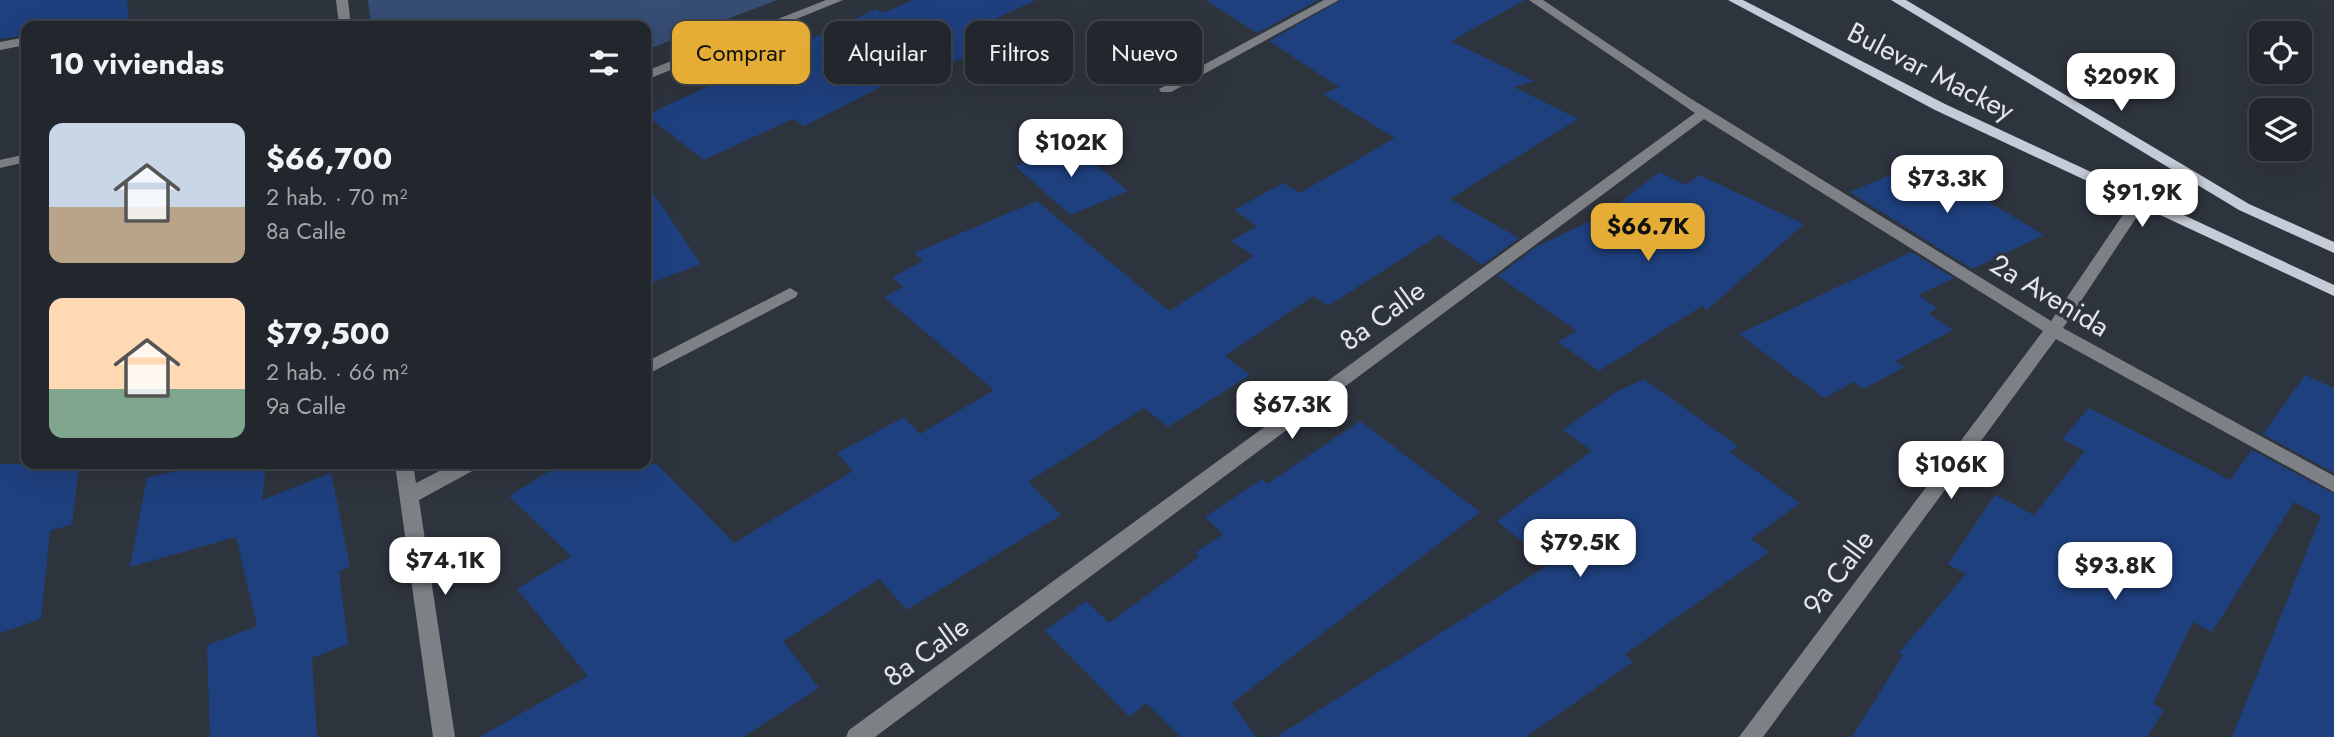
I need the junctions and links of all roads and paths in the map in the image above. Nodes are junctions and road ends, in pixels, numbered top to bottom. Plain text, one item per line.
1 (342, 0) edge
2 (837, 0) edge
3 (1333, 0) edge
4 (1535, 0) edge
5 (1897, 0) edge
6 (1737, 1) edge
7 (344, 21) edge
8 (21, 42) edge
9 (0, 46) edge
10 (651, 74) edge
11 (1166, 89) dead end
12 (1704, 113) junction
13 (21, 159) edge
14 (0, 164) edge
15 (2140, 200) junction
16 (2334, 248) edge
17 (2334, 291) edge
18 (790, 293) dead end
19 (2053, 330) junction
20 (651, 366) edge
21 (405, 469) edge
22 (459, 469) edge
23 (2334, 485) edge
24 (408, 496) junction
25 (444, 737) edge
26 (857, 737) edge
27 (1750, 737) edge

1 - 7 street
2 - 10 street
3 - 11 street
4 - 12 street, 2a Avenida
5 - 16 main road, Bulevar Mackey
6 - 15 main road, Bulevar Mackey
8 - 9 street
12 - 19 street, 2a Avenida
12 - 26 street, 8a Calle
13 - 14 street
15 - 17 main road, Bulevar Mackey
15 - 19 street, 9a Calle
18 - 20 street
19 - 23 street, 2a Avenida
19 - 27 street, 9a Calle
21 - 24 street
22 - 24 street
24 - 25 street

